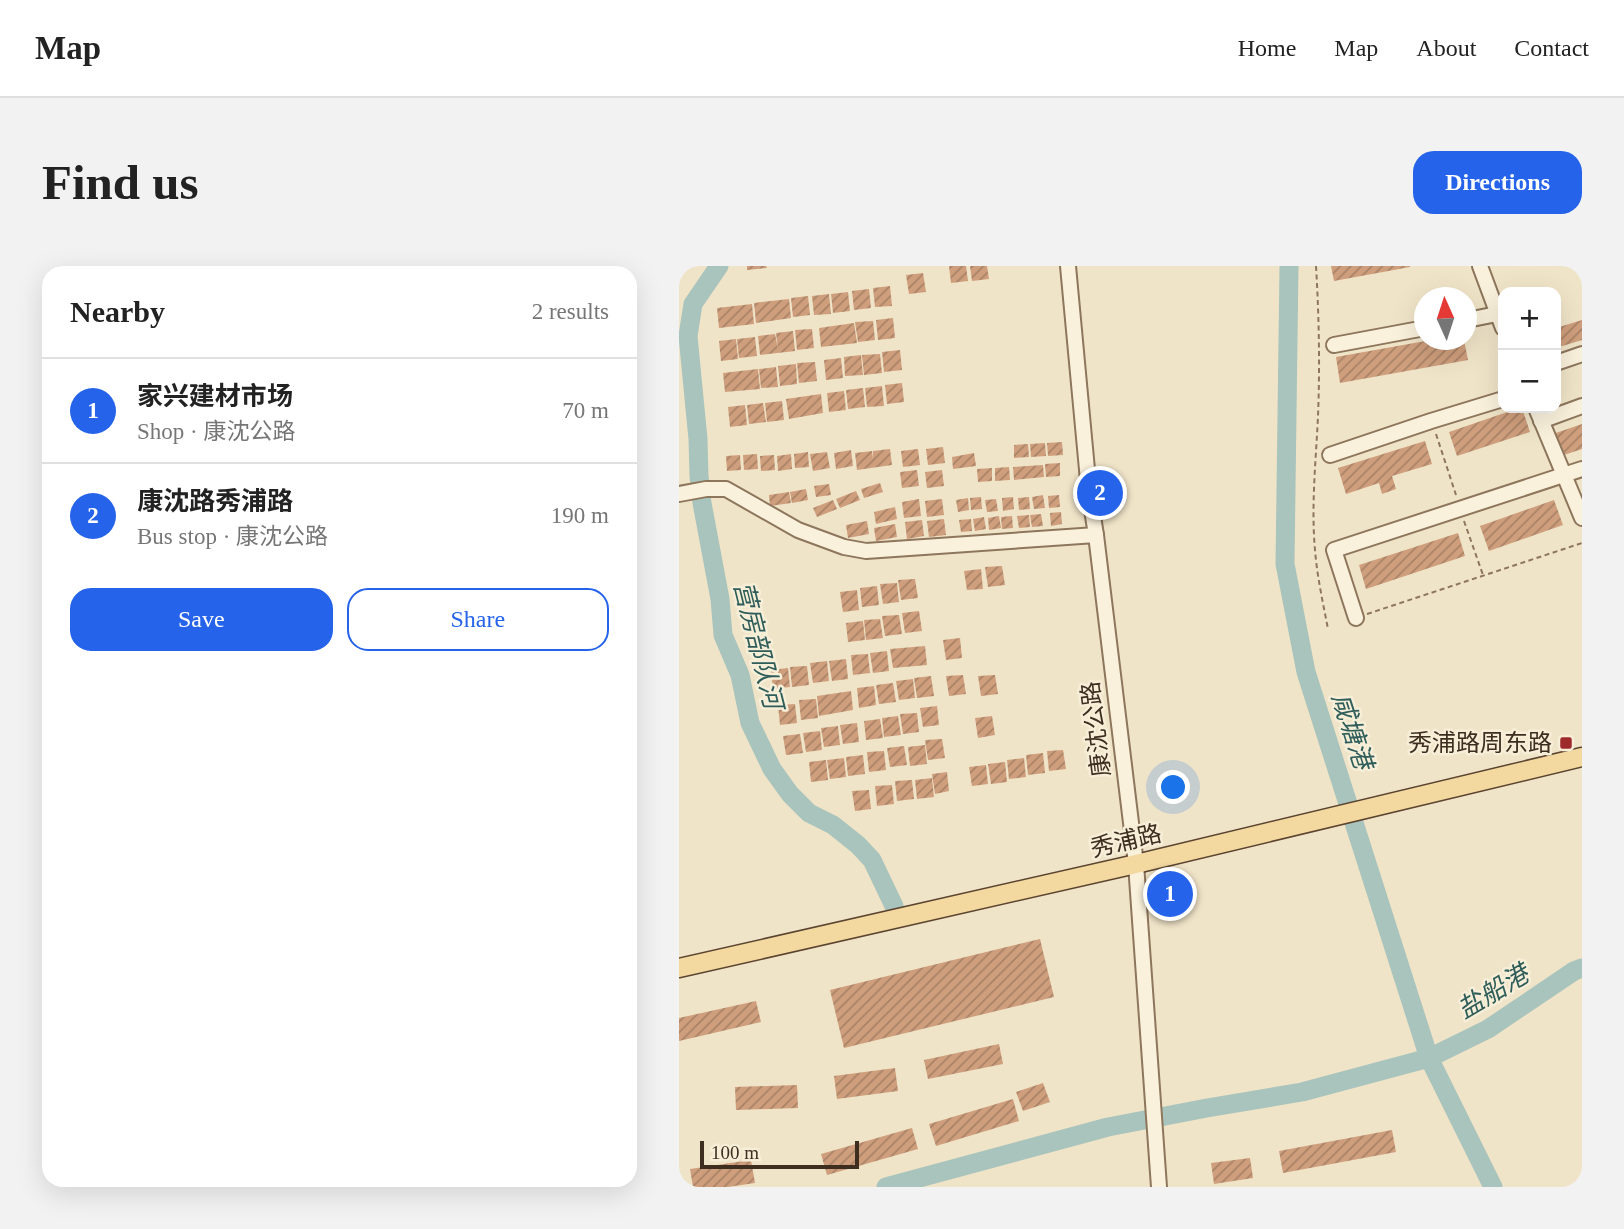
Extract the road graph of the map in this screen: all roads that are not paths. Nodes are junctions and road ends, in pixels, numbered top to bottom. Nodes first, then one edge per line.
1 (1068, 266) edge
2 (1480, 266) edge
3 (1497, 314) joint
4 (1477, 318) edge
5 (1414, 330) edge
6 (1334, 345) dead end
7 (1582, 354) edge
8 (1561, 361) edge
9 (1498, 401) edge
10 (1582, 407) edge
11 (1538, 414) edge
12 (1330, 455) dead end
13 (1582, 469) edge
14 (1563, 475) junction
15 (679, 494) edge
16 (1582, 518) edge
17 (1096, 534) junction
18 (1356, 618) road end
19 (1582, 757) edge
20 (1136, 864) junction
21 (679, 968) edge
22 (1159, 1187) edge

1 - 17 street, 康沈公路
2 - 3 street
3 - 4 street
5 - 6 street
7 - 8 street
9 - 12 street
10 - 11 street
11 - 14 street
13 - 14 street
14 - 16 street
14 - 18 street
15 - 17 street
17 - 20 street, 康沈公路
19 - 20 main road, 秀浦路
20 - 21 main road, 秀浦路
20 - 22 street, 康沈公路

